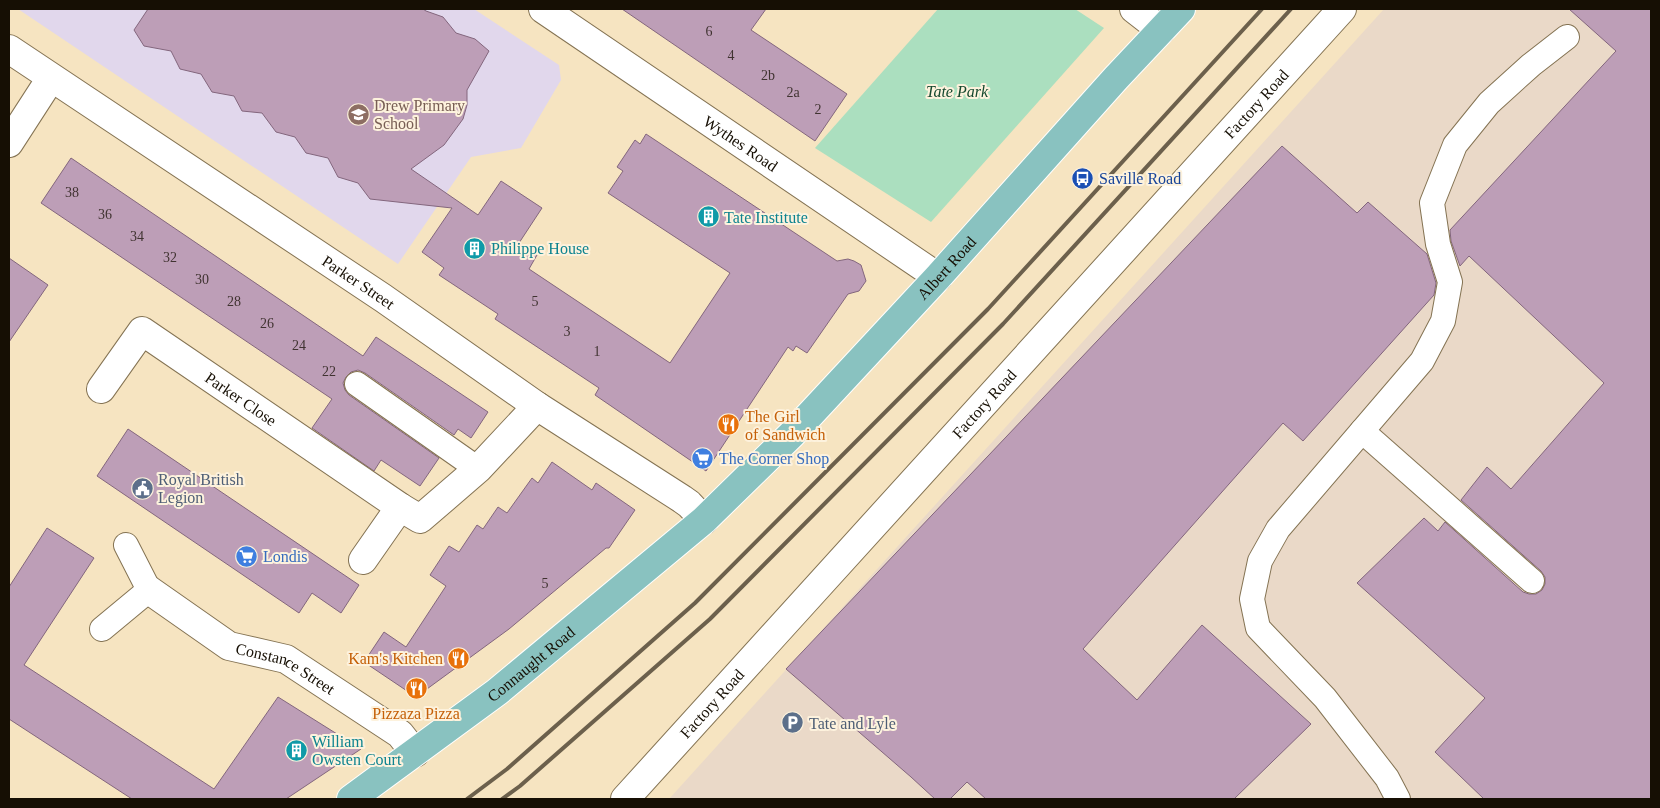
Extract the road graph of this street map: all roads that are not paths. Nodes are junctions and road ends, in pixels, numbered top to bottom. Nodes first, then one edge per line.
1 (544, 9) edge
2 (1134, 9) edge
3 (1181, 9) edge
4 (1342, 9) edge
5 (1162, 30) junction
6 (1567, 37) dead end
7 (9, 49) edge
8 (51, 78) junction
9 (9, 143) edge
10 (938, 277) junction
11 (357, 384) dead end
12 (101, 389) dead end
13 (537, 406) junction
14 (1362, 431) junction
15 (478, 470) junction
16 (400, 507) junction
17 (704, 520) junction
18 (126, 545) dead end
19 (363, 560) dead end
20 (1532, 581) dead end
21 (149, 590) junction
22 (102, 629) dead end
23 (415, 753) junction
24 (631, 797) edge
25 (351, 799) edge
26 (1398, 799) edge

1 - 10 street, Wythes Road
2 - 5 street
3 - 5 main road, Albert Road
4 - 24 street, Factory Road
5 - 10 main road, Albert Road
6 - 14 lane
7 - 8 street, Parker Street
8 - 9 street
8 - 13 street, Parker Street
10 - 17 main road, Albert Road
11 - 15 lane
12 - 16 street, Parker Close
13 - 15 street, Parker Close
13 - 17 street, Parker Street
14 - 20 lane
14 - 26 lane
15 - 16 street, Parker Close
16 - 19 street
17 - 23 main road, Connaught Road
18 - 21 lane
21 - 22 lane
21 - 23 street, Constance Street
23 - 25 main road, Connaught Road

